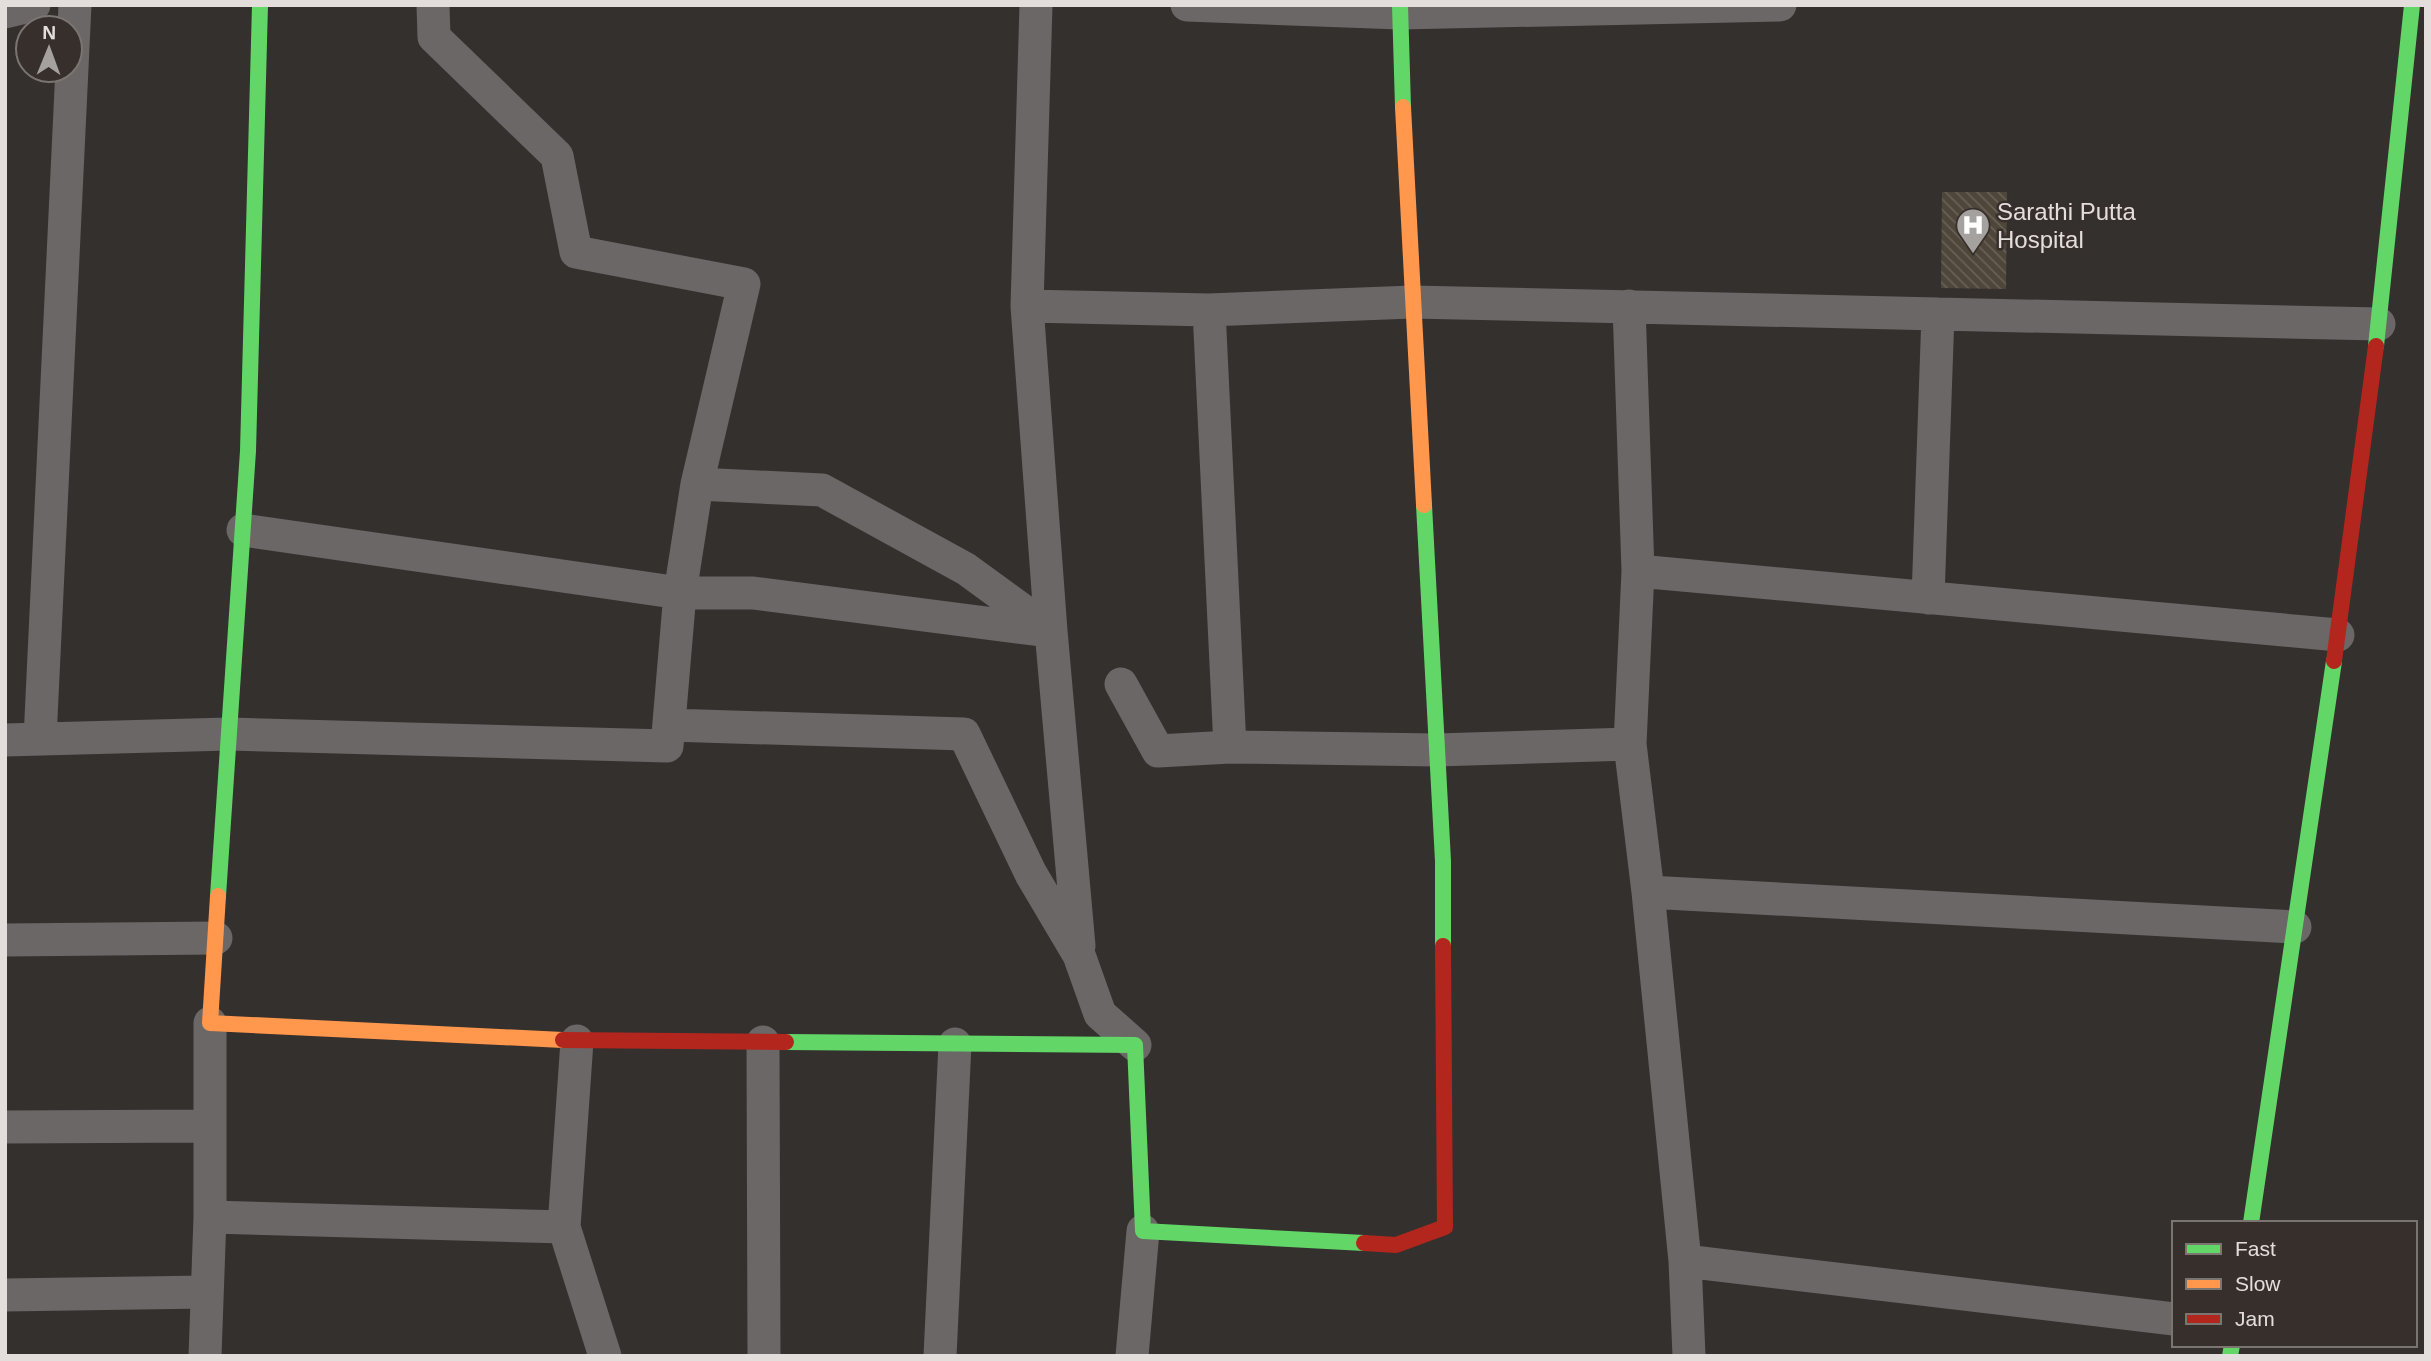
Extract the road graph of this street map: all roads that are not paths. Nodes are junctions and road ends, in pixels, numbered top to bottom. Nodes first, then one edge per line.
1 (34, 5) edge
2 (75, 5) edge
3 (260, 5) edge
4 (433, 5) edge
5 (1036, 5) edge
6 (1187, 5) edge
7 (1780, 5) edge
8 (2412, 5) edge
9 (1400, 9) edge
10 (5, 12) edge
11 (1412, 302) junction
12 (1027, 306) junction
13 (1629, 306) junction
14 (1209, 310) junction
15 (1938, 314) junction
16 (2379, 324) junction
17 (698, 484) junction
18 (243, 530) junction
19 (1638, 571) junction
20 (680, 593) junction
21 (1928, 598) junction
22 (1051, 631) junction
23 (2338, 635) junction
24 (1121, 684) dead end
25 (669, 725) junction
26 (229, 734) junction
27 (40, 739) junction
28 (5, 740) edge
29 (1630, 744) junction
30 (1230, 747) junction
31 (1437, 750) junction
32 (1648, 892) junction
33 (2295, 927) junction
34 (216, 938) junction
35 (5, 940) edge
36 (1079, 955) junction
37 (210, 1023) junction
38 (577, 1041) junction
39 (763, 1042) junction
40 (955, 1044) junction
41 (1135, 1045) junction
42 (209, 1126) junction
43 (5, 1127) edge
44 (210, 1217) junction
45 (2251, 1221) edge
46 (564, 1227) junction
47 (1143, 1231) junction
48 (1685, 1261) junction
49 (206, 1292) junction
50 (5, 1295) edge
51 (2172, 1319) edge
52 (205, 1356) edge
53 (605, 1356) edge
54 (764, 1356) edge
55 (940, 1356) edge
56 (1132, 1356) edge
57 (1689, 1356) edge

1 - 10 street
2 - 27 street
3 - 18 street
4 - 17 street
5 - 12 street
6 - 9 street
7 - 9 street
8 - 16 street
9 - 11 street
11 - 13 street
11 - 14 street
11 - 31 street
12 - 14 street
12 - 22 street
13 - 15 street
13 - 19 street
14 - 30 street
15 - 16 street
15 - 21 street
16 - 23 street
17 - 20 street
17 - 22 street
18 - 20 street
18 - 26 street
19 - 21 street
19 - 29 street
20 - 22 street
20 - 25 street
21 - 23 street
22 - 36 street
23 - 33 street
24 - 30 street
25 - 26 street
25 - 36 street
26 - 27 street
26 - 34 street
27 - 28 street
29 - 31 street
29 - 32 street
30 - 31 street
31 - 47 street
32 - 33 street
32 - 48 street
33 - 45 street
34 - 35 street
34 - 37 street
36 - 41 street
37 - 38 street
37 - 42 street
38 - 39 street
38 - 46 street
39 - 40 street
39 - 54 street
40 - 41 street
40 - 55 street
41 - 47 street
42 - 43 street
42 - 44 street
44 - 46 street
44 - 49 street
46 - 53 street
47 - 56 street
48 - 51 street
48 - 57 street
49 - 50 street
49 - 52 street

